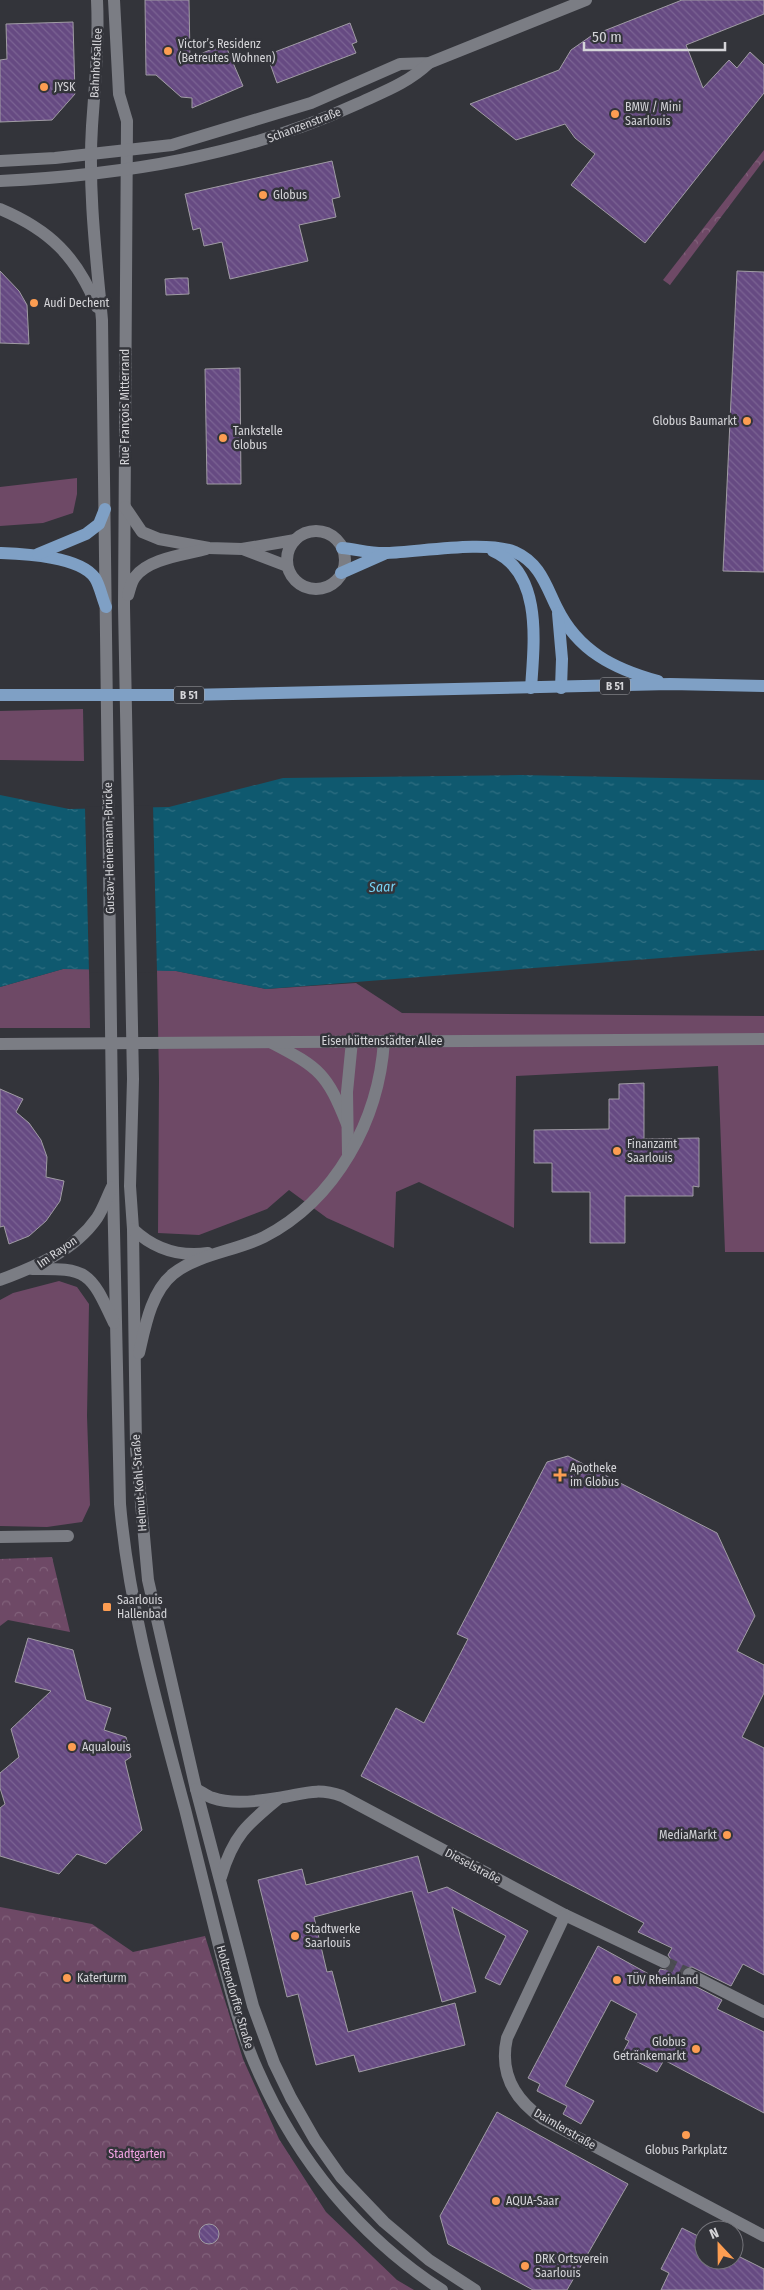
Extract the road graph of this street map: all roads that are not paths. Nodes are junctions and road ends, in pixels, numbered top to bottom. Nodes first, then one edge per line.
1 (96, 0) edge
2 (114, 0) edge
3 (586, 0) edge
4 (429, 63) junction
5 (127, 149) junction
6 (92, 153) junction
7 (0, 161) edge
8 (127, 170) junction
9 (91, 174) junction
10 (0, 181) edge
11 (0, 209) edge
12 (102, 320) junction
13 (125, 506) junction
14 (105, 509) junction
15 (295, 540) junction
16 (483, 547) junction
17 (209, 548) junction
18 (342, 548) junction
19 (242, 549) junction
20 (0, 553) edge
21 (38, 554) junction
22 (384, 554) junction
23 (287, 566) junction
24 (342, 573) junction
25 (557, 608) junction
26 (124, 610) junction
27 (106, 611) junction
28 (670, 684) junction
29 (764, 686) edge
30 (532, 688) junction
31 (561, 688) junction
32 (0, 695) edge
33 (764, 1039) edge
34 (352, 1041) junction
35 (384, 1041) junction
36 (270, 1042) junction
37 (0, 1044) edge
38 (132, 1079) joint
39 (113, 1082) joint
40 (347, 1124) junction
41 (348, 1154) junction
42 (113, 1185) junction
43 (133, 1229) junction
44 (230, 1249) junction
45 (32, 1269) junction
46 (0, 1280) edge
47 (116, 1328) junction
48 (134, 1378) junction
49 (68, 1536) dead end
50 (0, 1537) edge
51 (196, 1789) junction
52 (279, 1798) junction
53 (194, 1845) joint
54 (221, 1878) junction
55 (565, 1915) junction
56 (664, 1962) tunnel mouth
57 (688, 1974) tunnel mouth
58 (764, 2012) edge
59 (764, 2236) edge
60 (442, 2290) edge
61 (475, 2290) edge

1 - 6 street, Bahnhofsallee
2 - 5 street, Bahnhofsallee
3 - 4 street, Schanzenstraße
4 - 5 street, Schanzenstraße
4 - 8 street, Schanzenstraße
5 - 6 street, Schanzenstraße
5 - 8 street, Bahnhofsallee
6 - 7 street, Schanzenstraße
6 - 9 street, Bahnhofsallee
8 - 9 street, Schanzenstraße
8 - 13 street, Rue François Mitterrand
9 - 10 street, Schanzenstraße
9 - 12 street, Rue François Mitterrand
11 - 12 street
12 - 14 street, Rue François Mitterrand
13 - 17 street
13 - 26 street, Rue François Mitterrand
14 - 21 main road
14 - 27 street, Rue François Mitterrand
15 - 18 street
15 - 19 street
15 - 23 street
16 - 22 main road
16 - 25 main road
16 - 30 main road
17 - 19 street
17 - 26 street
18 - 22 main road
18 - 24 street
19 - 23 street
20 - 21 main road
21 - 27 main road
22 - 24 main road
23 - 24 street
25 - 28 main road
25 - 31 main road
26 - 38 street, Gustav-Heinemann-Brücke
27 - 39 street, Gustav-Heinemann-Brücke
28 - 29 main road, B 51
28 - 31 main road, B 51
30 - 31 main road, B 51
30 - 32 main road, B 51
33 - 35 street, Eisenhüttenstädter Allee
34 - 35 street, Eisenhüttenstädter Allee
34 - 36 street, Eisenhüttenstädter Allee
34 - 40 street
35 - 41 street
36 - 37 street, Eisenhüttenstädter Allee
36 - 40 street
38 - 43 street, Helmut-Kohl-Straße
39 - 42 street, Helmut-Kohl-Straße
40 - 41 street
41 - 44 street
42 - 45 street, Im Rayon
42 - 47 street, Helmut-Kohl-Straße
43 - 44 street
43 - 48 street, Helmut-Kohl-Straße
44 - 48 street
45 - 46 street, Im Rayon
45 - 47 street, Im Rayon
47 - 53 street, Helmut-Kohl-Straße
48 - 51 street, Helmut-Kohl-Straße
49 - 50 street
51 - 52 street, Dieselstraße
51 - 54 street, Helmut-Kohl-Straße
52 - 54 street, Dieselstraße
52 - 55 street, Dieselstraße
53 - 60 street, Holtzendorffer Straße
54 - 61 street, Holtzendorffer Straße
55 - 56 street, Dieselstraße
55 - 59 street, Daimlerstraße
57 - 58 street

